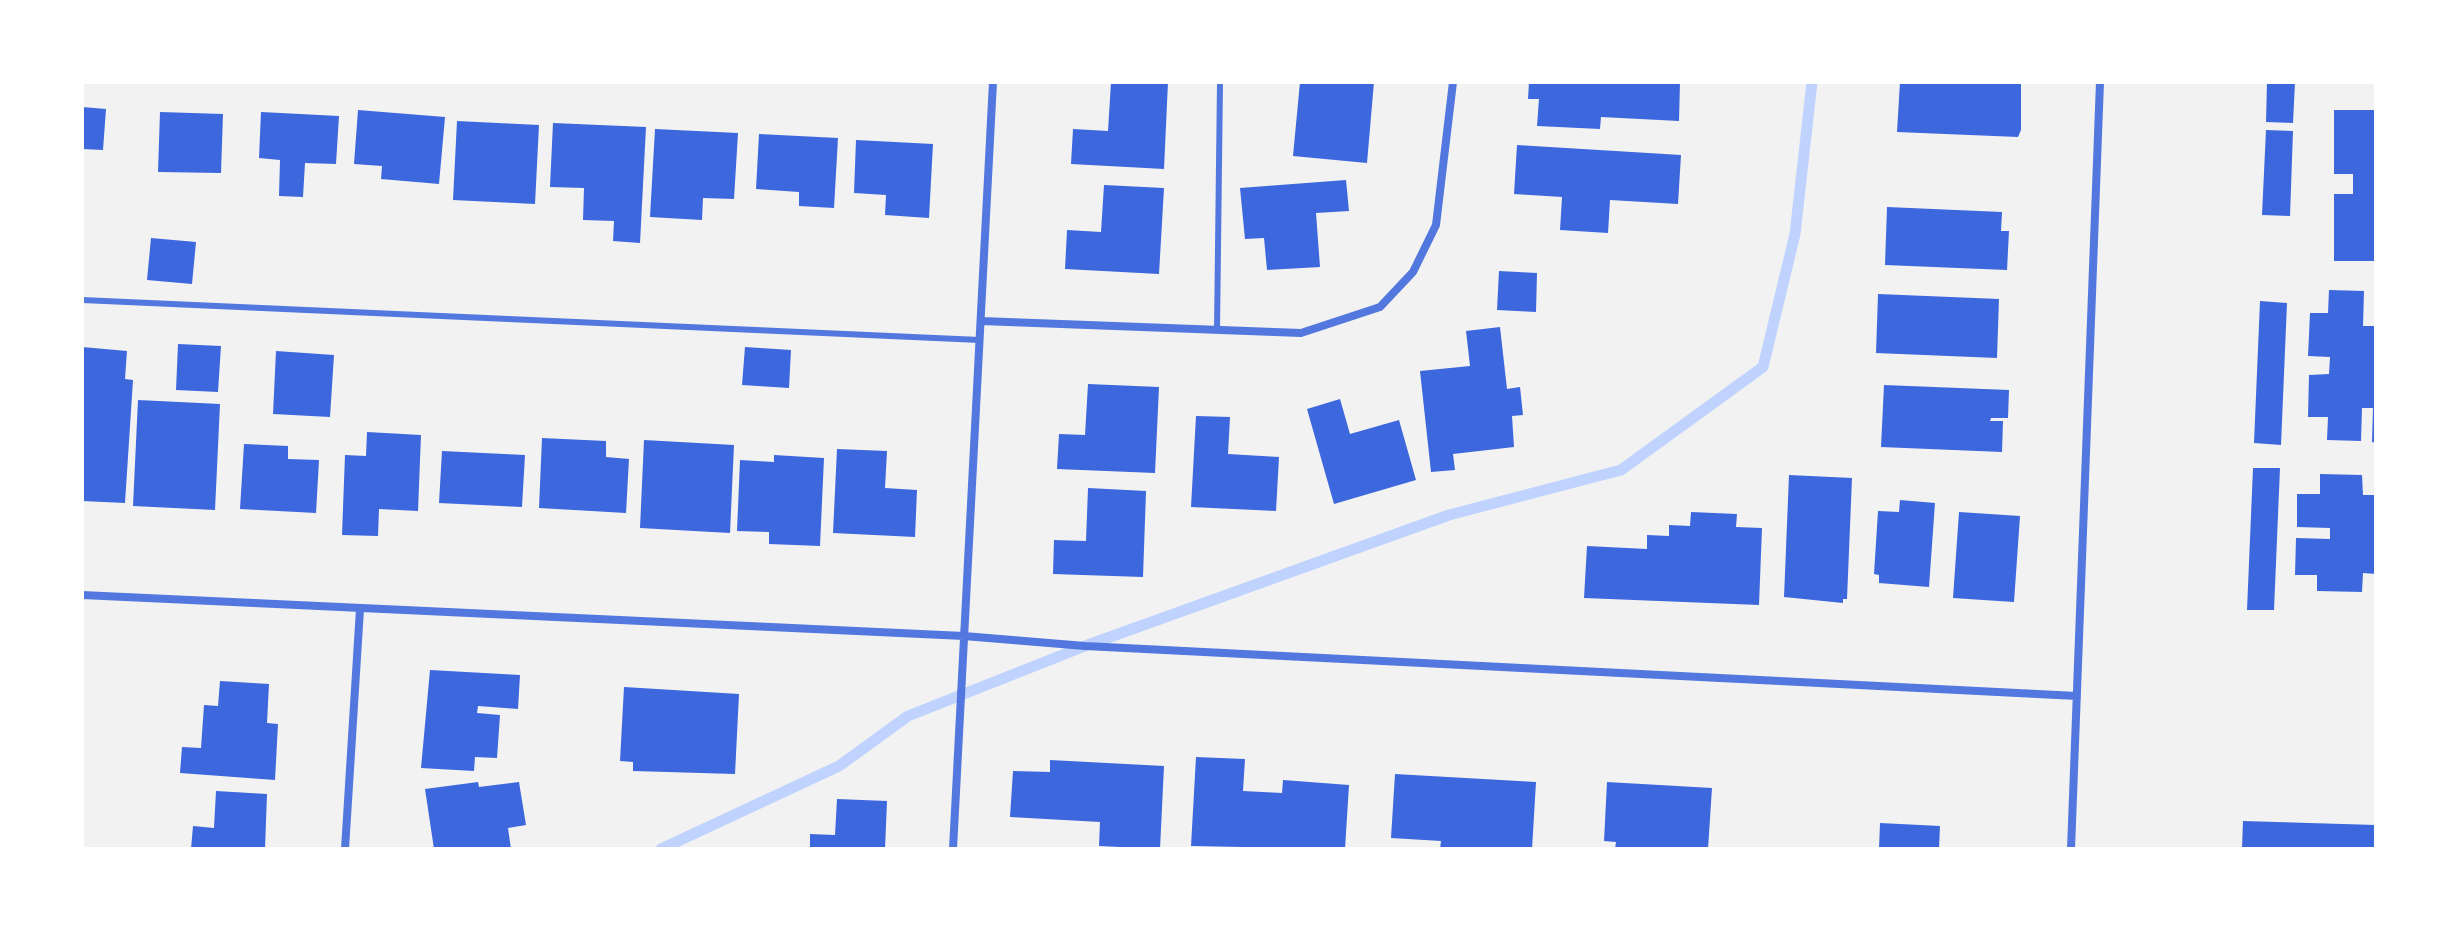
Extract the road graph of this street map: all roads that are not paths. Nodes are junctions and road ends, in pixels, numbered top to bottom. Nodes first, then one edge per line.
1 (993, 82) edge
2 (1220, 82) edge
3 (1453, 82) edge
4 (2100, 82) edge
5 (82, 300) edge
6 (981, 321) junction
7 (1217, 333) junction
8 (980, 340) junction
9 (82, 595) edge
10 (360, 609) junction
11 (964, 636) junction
12 (2077, 696) junction
13 (345, 849) edge
14 (953, 849) edge
15 (2071, 849) edge

1 - 6 street
2 - 7 lane
3 - 7 street
4 - 12 street
5 - 8 lane
6 - 7 street
6 - 8 street
8 - 11 street
9 - 10 street
10 - 11 street
10 - 13 street
11 - 12 street
11 - 14 street
12 - 15 street

